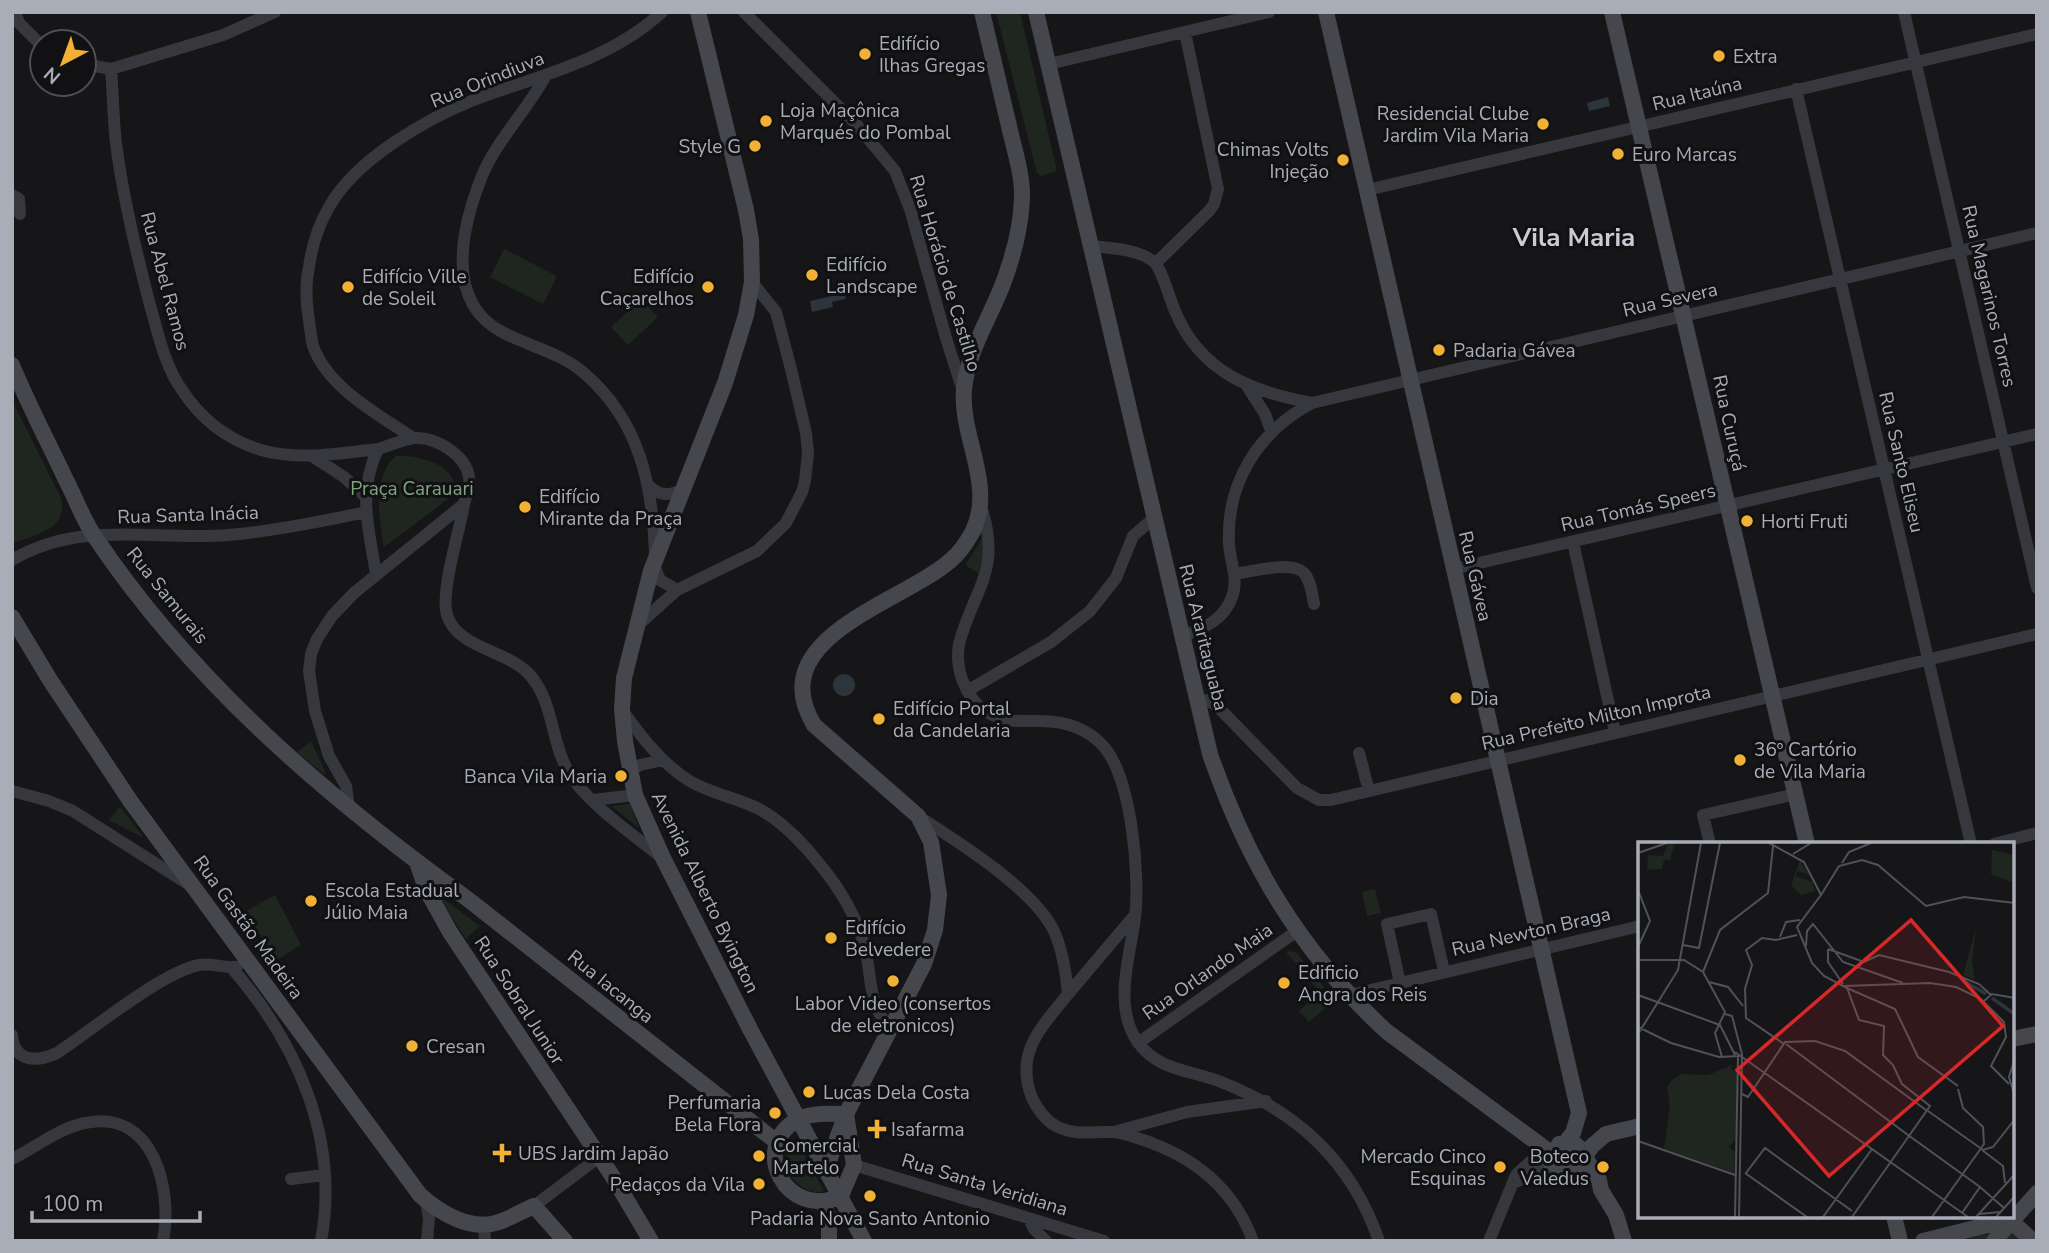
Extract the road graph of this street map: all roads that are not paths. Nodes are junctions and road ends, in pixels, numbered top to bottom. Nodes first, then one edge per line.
1 (15, 12) edge
2 (275, 12) edge
3 (662, 12) edge
4 (698, 12) edge
5 (744, 12) edge
6 (982, 12) edge
7 (1037, 12) edge
8 (1269, 12) edge
9 (1326, 12) edge
10 (1612, 12) edge
11 (1904, 12) edge
12 (1185, 32) junction
13 (28, 34) edge
14 (2037, 34) edge
15 (1915, 62) junction
16 (1049, 64) junction
17 (98, 66) edge
18 (111, 68) junction
19 (545, 76) junction
20 (1796, 89) junction
21 (1640, 127) junction
22 (1367, 190) junction
23 (12, 195) edge
24 (20, 214) dead end
25 (2037, 233) edge
26 (1091, 246) junction
27 (1960, 251) junction
28 (1156, 263) junction
29 (1840, 279) junction
30 (752, 282) junction
31 (1685, 316) junction
32 (12, 365) edge
33 (1410, 380) junction
34 (1246, 386) junction
35 (964, 394) junction
36 (1312, 403) junction
37 (1271, 431) junction
38 (2037, 434) edge
39 (412, 438) junction
40 (2003, 442) junction
41 (379, 449) junction
42 (312, 456) junction
43 (1884, 469) junction
44 (649, 486) junction
45 (683, 489) junction
46 (365, 496) junction
47 (464, 504) junction
48 (981, 506) junction
49 (1727, 506) junction
50 (366, 512) junction
51 (1154, 518) junction
52 (441, 524) junction
53 (93, 534) junction
54 (458, 539) junction
55 (1573, 542) junction
56 (12, 560) edge
57 (654, 562) junction
58 (1453, 569) junction
59 (376, 574) junction
60 (1234, 575) junction
61 (2037, 588) edge
62 (677, 590) junction
63 (1314, 604) dead end
64 (12, 617) edge
65 (635, 628) junction
66 (2037, 634) edge
67 (1183, 636) junction
68 (1929, 660) junction
69 (967, 691) junction
70 (1773, 696) junction
71 (1199, 702) junction
72 (622, 709) junction
73 (1615, 733) junction
74 (1359, 753) dead end
75 (663, 760) junction
76 (1497, 760) junction
77 (629, 771) junction
78 (12, 791) edge
79 (1369, 791) junction
80 (1796, 794) junction
81 (635, 795) junction
82 (593, 800) junction
83 (349, 807) junction
84 (918, 816) junction
85 (2037, 833) edge
86 (1710, 842) edge
87 (1807, 842) edge
88 (1971, 842) edge
89 (2002, 842) edge
90 (163, 845) junction
91 (135, 849) junction
92 (663, 858) junction
93 (417, 862) junction
94 (191, 886) junction
95 (1135, 915) junction
96 (1638, 926) edge
97 (1297, 930) junction
98 (1542, 949) junction
99 (249, 964) junction
100 (231, 967) junction
101 (1444, 971) junction
102 (1401, 983) junction
103 (1068, 994) junction
104 (1350, 995) junction
105 (890, 1029) junction
106 (2014, 1034) edge
107 (2037, 1034) edge
108 (12, 1035) edge
109 (305, 1039) junction
110 (1138, 1043) junction
111 (292, 1055) junction
112 (319, 1057) junction
113 (301, 1074) junction
114 (1266, 1101) junction
115 (846, 1114) junction
116 (1580, 1115) junction
117 (800, 1118) junction
118 (1638, 1126) edge
119 (1113, 1132) junction
120 (1606, 1134) junction
121 (778, 1143) junction
122 (1564, 1144) junction
123 (599, 1157) junction
124 (1584, 1157) junction
125 (12, 1159) edge
126 (1555, 1160) junction
127 (854, 1165) junction
128 (826, 1169) junction
129 (325, 1175) junction
130 (291, 1178) dead end
131 (1601, 1190) junction
132 (2037, 1193) edge
133 (841, 1196) junction
134 (426, 1201) junction
135 (823, 1202) junction
136 (534, 1206) junction
137 (851, 1216) junction
138 (1029, 1218) junction
139 (1894, 1218) edge
140 (829, 1219) junction
141 (2011, 1222) junction
142 (484, 1233) edge
143 (163, 1241) edge
144 (321, 1241) edge
145 (427, 1241) edge
146 (565, 1241) edge
147 (651, 1241) edge
148 (828, 1241) edge
149 (864, 1241) edge
150 (1046, 1241) edge
151 (1104, 1241) edge
152 (1253, 1241) edge
153 (1379, 1241) edge
154 (1489, 1241) edge
155 (1625, 1241) edge
156 (1900, 1241) edge
157 (1923, 1241) edge
158 (1994, 1241) edge
159 (2033, 1241) edge

1 - 13 street
2 - 18 street
3 - 19 street, Rua Orindiuva
4 - 30 street, Avenida Alberto Byington
5 - 35 street, Rua Horácio de Castilho
6 - 35 street
7 - 16 street, Rua Araritaguaba
8 - 12 street
9 - 22 street, Rua Gávea
10 - 21 street, Rua Curuçá
11 - 15 street, Rua Magarinos Torres
12 - 16 street
12 - 28 street
14 - 15 street, Rua Itaúna
15 - 20 street, Rua Itaúna
15 - 27 street, Rua Magarinos Torres
16 - 26 street, Rua Araritaguaba
17 - 18 street
18 - 42 street, Rua Abel Ramos
19 - 39 street, Rua Orindiuva
19 - 44 street
20 - 21 street, Rua Itaúna
20 - 29 street, Rua Santo Eliseu
21 - 22 street, Rua Itaúna
21 - 31 street, Rua Curuçá
22 - 33 street, Rua Gávea
23 - 24 street
25 - 27 street, Rua Severa
26 - 28 street
26 - 51 street, Rua Araritaguaba
27 - 29 street, Rua Severa
27 - 40 street, Rua Magarinos Torres
28 - 34 street
29 - 31 street, Rua Severa
29 - 43 street, Rua Santo Eliseu
30 - 45 street, Avenida Alberto Byington
30 - 62 street
31 - 33 street, Rua Severa
31 - 49 street, Rua Curuçá
32 - 53 street, Rua Samurais
33 - 36 street, Rua Severa
33 - 58 street, Rua Gávea
34 - 36 street
34 - 37 street
35 - 48 street
36 - 37 street
37 - 60 street
38 - 40 street, Rua Tomás Speers
39 - 41 street
39 - 47 street
40 - 43 street, Rua Tomás Speers
40 - 61 street, Rua Magarinos Torres
41 - 42 street, Rua Abel Ramos
41 - 46 street
42 - 46 street, Rua Abel Ramos
43 - 49 street, Rua Tomás Speers
43 - 68 street, Rua Santo Eliseu
44 - 45 street
44 - 57 street
45 - 57 street, Avenida Alberto Byington
46 - 50 street
47 - 52 street
47 - 54 street
48 - 69 street
48 - 84 street
49 - 55 street, Rua Tomás Speers
49 - 70 street, Rua Curuçá
50 - 53 street, Rua Santa Inácia
50 - 59 street
51 - 67 street, Rua Araritaguaba
51 - 69 street
52 - 54 street
52 - 59 street
53 - 56 street, Rua Santa Inácia
53 - 83 street, Rua Samurais
54 - 82 street
55 - 58 street, Rua Tomás Speers
55 - 73 street
57 - 62 street
57 - 65 street, Avenida Alberto Byington
58 - 76 street, Rua Gávea
59 - 83 street
60 - 63 street
60 - 67 street
62 - 65 street
64 - 90 street, Rua Gastão Madeira
65 - 72 street, Avenida Alberto Byington
66 - 68 street, Rua Prefeito Milton Improta
67 - 71 street, Rua Araritaguaba
68 - 70 street, Rua Prefeito Milton Improta
68 - 88 street, Rua Santo Eliseu
69 - 95 street
70 - 73 street, Rua Prefeito Milton Improta
70 - 80 street, Rua Curuçá
71 - 79 street, Rua Prefeito Milton Improta
71 - 97 street, Rua Araritaguaba
72 - 75 street
72 - 77 street, Avenida Alberto Byington
73 - 76 street, Rua Prefeito Milton Improta
74 - 79 street
75 - 77 street
75 - 105 street
76 - 79 street, Rua Prefeito Milton Improta
76 - 98 street, Rua Gávea
77 - 81 street, Avenida Alberto Byington
78 - 91 street
80 - 86 street
80 - 87 street, Rua Curuçá
81 - 82 street
81 - 92 street, Avenida Alberto Byington
82 - 92 street
83 - 93 street
84 - 103 street
84 - 105 street
85 - 89 street
90 - 91 street
90 - 94 street, Rua Gastão Madeira
91 - 94 street
92 - 117 street, Avenida Alberto Byington
93 - 121 street, Rua Iacanga
93 - 123 street, Rua Sobral Junior
94 - 99 street, Rua Gastão Madeira
95 - 103 street
95 - 110 street
96 - 98 street, Rua Newton Braga
97 - 104 street, Rua Araritaguaba
97 - 110 street, Rua Orlando Maia
98 - 101 street, Rua Newton Braga
98 - 116 street, Rua Gávea
99 - 100 street
99 - 109 street, Rua Gastão Madeira
100 - 108 street
100 - 111 street
101 - 102 street, Rua Newton Braga
101 - 102 street
102 - 104 street, Rua Newton Braga
103 - 119 street
104 - 126 street, Rua Araritaguaba
105 - 115 street
106 - 107 street
109 - 111 street
109 - 112 street, Rua Gastão Madeira
110 - 114 street
111 - 113 street
112 - 113 street
112 - 134 street, Rua Gastão Madeira
113 - 129 street
114 - 119 street
114 - 153 street
115 - 117 street
115 - 127 street
115 - 128 street
116 - 120 street
116 - 122 street
117 - 121 street
117 - 128 street, Avenida Alberto Byington
118 - 120 street
119 - 152 street
120 - 124 street
121 - 135 street
122 - 124 street
122 - 126 street
123 - 136 street
123 - 147 street, Rua Sobral Junior
124 - 126 street
124 - 131 street
125 - 143 street
126 - 131 street, Rua Araritaguaba
126 - 154 street
127 - 133 street
127 - 138 street, Rua Santa Veridiana
128 - 133 street, Avenida Alberto Byington
129 - 130 street
129 - 144 street
131 - 155 street
132 - 141 street
133 - 135 street
133 - 137 street, Avenida Alberto Byington
134 - 142 street, Rua Gastão Madeira
134 - 145 street
135 - 140 street
136 - 142 street
136 - 146 street
137 - 140 street
137 - 149 street, Avenida Alberto Byington
138 - 150 street
138 - 151 street, Rua Santa Veridiana
139 - 156 street
140 - 148 street
141 - 157 street
141 - 158 street
141 - 159 street

